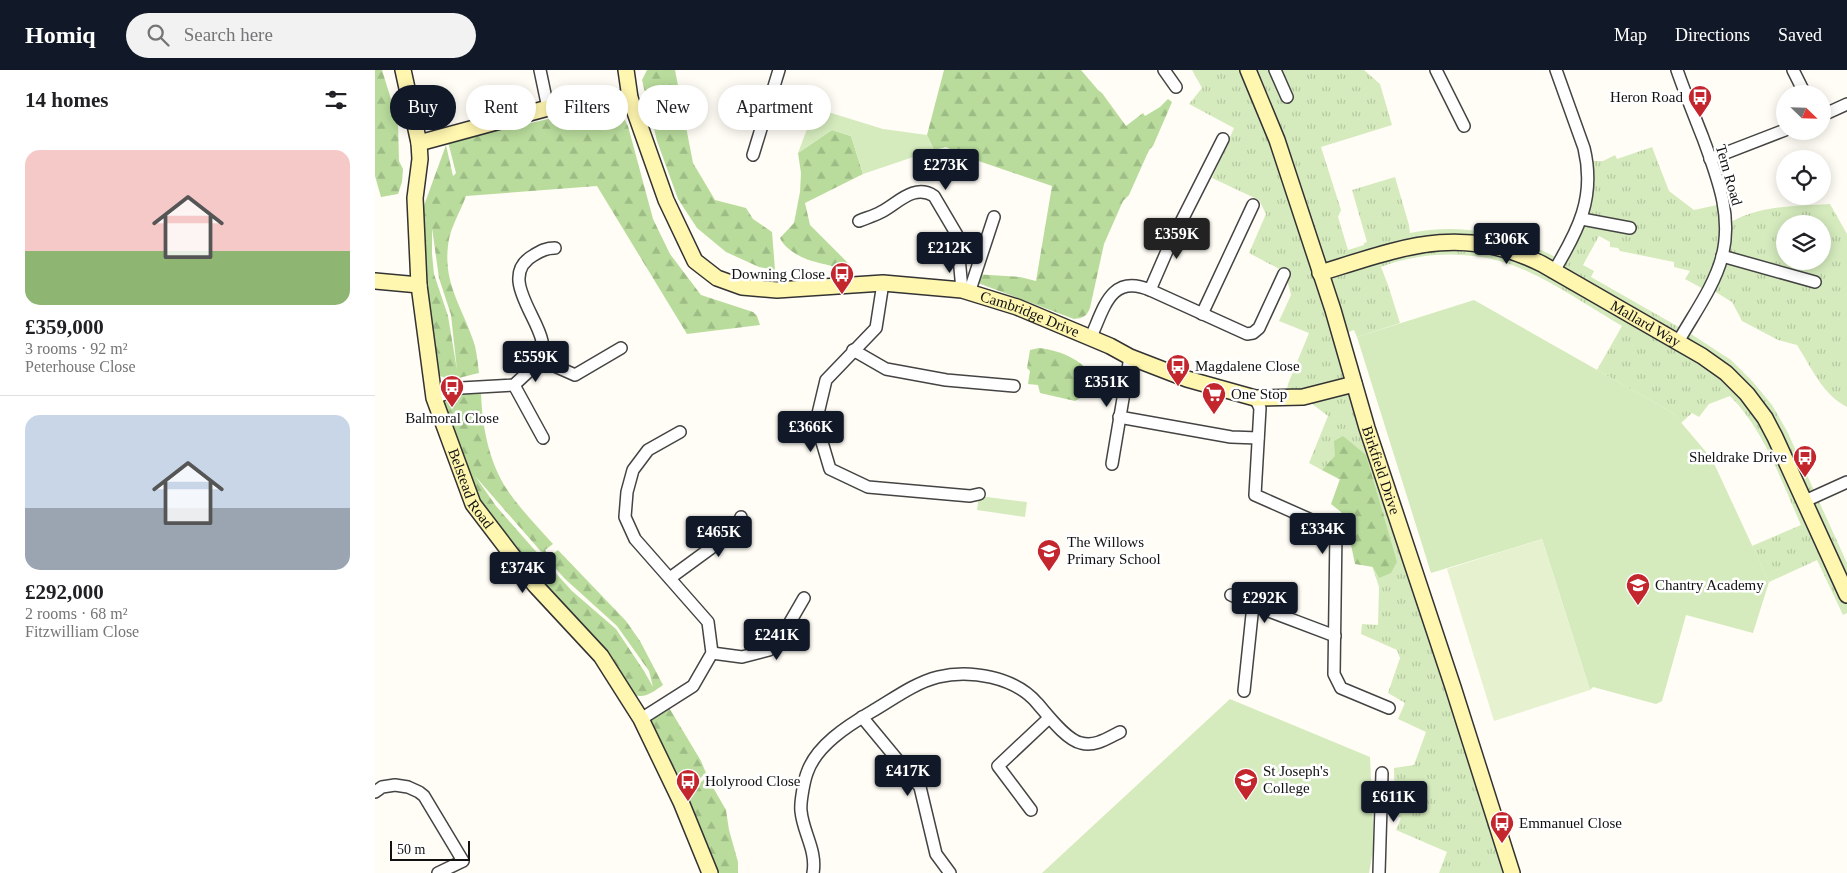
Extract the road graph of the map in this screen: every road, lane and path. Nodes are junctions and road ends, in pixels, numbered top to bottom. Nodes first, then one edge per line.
1 (403, 70) edge
2 (540, 70) edge
3 (626, 70) edge
4 (779, 70) edge
5 (1164, 70) edge
6 (1248, 70) edge
7 (1275, 70) edge
8 (1436, 70) edge
9 (1556, 70) edge
10 (1677, 70) edge
11 (1793, 70) edge
12 (1800, 85) edge
13 (1176, 87) dead end
14 (1287, 97) dead end
15 (546, 98) edge
16 (630, 98) joint
17 (1847, 104) edge
18 (546, 109) edge
19 (1831, 111) edge
20 (1464, 126) dead end
21 (1776, 133) edge
22 (1223, 139) dead end
23 (419, 143) junction
24 (753, 155) dead end
25 (1710, 158) junction
26 (1253, 205) dead end
27 (994, 217) dead end
28 (1581, 219) junction
29 (859, 221) dead end
30 (1630, 228) dead end
31 (555, 248) dead end
32 (1722, 256) junction
33 (1554, 271) junction
34 (1320, 273) junction
35 (1284, 274) dead end
36 (375, 280) edge
37 (1815, 282) dead end
38 (883, 283) junction
39 (419, 285) junction
40 (1150, 290) junction
41 (966, 292) junction
42 (1202, 314) junction
43 (1090, 339) junction
44 (1678, 342) junction
45 (621, 348) dead end
46 (853, 350) junction
47 (1130, 357) junction
48 (541, 360) junction
49 (1354, 384) junction
50 (514, 385) junction
51 (1014, 386) dead end
52 (434, 398) junction
53 (1255, 398) junction
54 (1119, 417) junction
55 (681, 432) dead end
56 (543, 438) dead end
57 (1258, 438) junction
58 (1112, 464) dead end
59 (1847, 482) edge
60 (979, 494) dead end
61 (1805, 501) junction
62 (741, 517) dead end
63 (1843, 573) edge
64 (670, 578) junction
65 (1231, 595) dead end
66 (1847, 595) edge
67 (804, 598) dead end
68 (1253, 605) junction
69 (1335, 636) junction
70 (712, 653) junction
71 (1244, 691) dead end
72 (1389, 708) dead end
73 (862, 717) junction
74 (1049, 718) junction
75 (641, 719) junction
76 (1120, 732) dead end
77 (1383, 772) dead end
78 (375, 792) edge
79 (1031, 810) dead end
80 (438, 873) edge
81 (710, 873) edge
82 (813, 873) edge
83 (950, 873) edge
84 (1379, 873) edge
85 (1512, 873) edge

1 - 23 street, Belstead Road
2 - 15 street
3 - 16 street, Cambridge Drive
4 - 24 street
5 - 13 street
6 - 34 street, Birkfield Drive
7 - 14 street
8 - 20 street
9 - 28 street
10 - 25 street, Tern Road
11 - 12 street
16 - 38 street, Cambridge Drive
17 - 19 street
18 - 23 street
21 - 25 street
22 - 40 street
23 - 39 street, Belstead Road
25 - 32 street, Tern Road
26 - 42 street
27 - 41 street
28 - 30 street
28 - 33 street
29 - 41 street
31 - 48 street
32 - 37 street
32 - 44 street, Tern Road
33 - 34 street, Mallard Way
33 - 44 street, Mallard Way
34 - 49 street, Birkfield Drive
35 - 42 street
36 - 39 street
38 - 41 street, Cambridge Drive
38 - 46 street
39 - 52 street, Belstead Road
40 - 42 street
40 - 43 street
41 - 43 street, Cambridge Drive
43 - 47 street, Cambridge Drive
44 - 61 street, Mallard Way
45 - 48 street
46 - 51 street
46 - 60 street
47 - 53 street, Cambridge Drive
47 - 54 street
48 - 50 street
49 - 53 street, Cambridge Drive
49 - 85 street, Birkfield Drive
50 - 52 street
50 - 56 street
52 - 75 street, Belstead Road
53 - 57 street
54 - 57 street
54 - 58 street
55 - 64 street
57 - 69 street
59 - 61 street
61 - 63 street, Mallard Way
62 - 64 street
63 - 66 street, Mallard Way
64 - 70 street
65 - 68 street
67 - 70 street
68 - 69 street
68 - 71 street
69 - 72 street
70 - 75 street
73 - 74 street
73 - 82 street
73 - 83 street
74 - 76 street
74 - 79 street
75 - 81 street, Belstead Road
77 - 84 street
78 - 80 street

